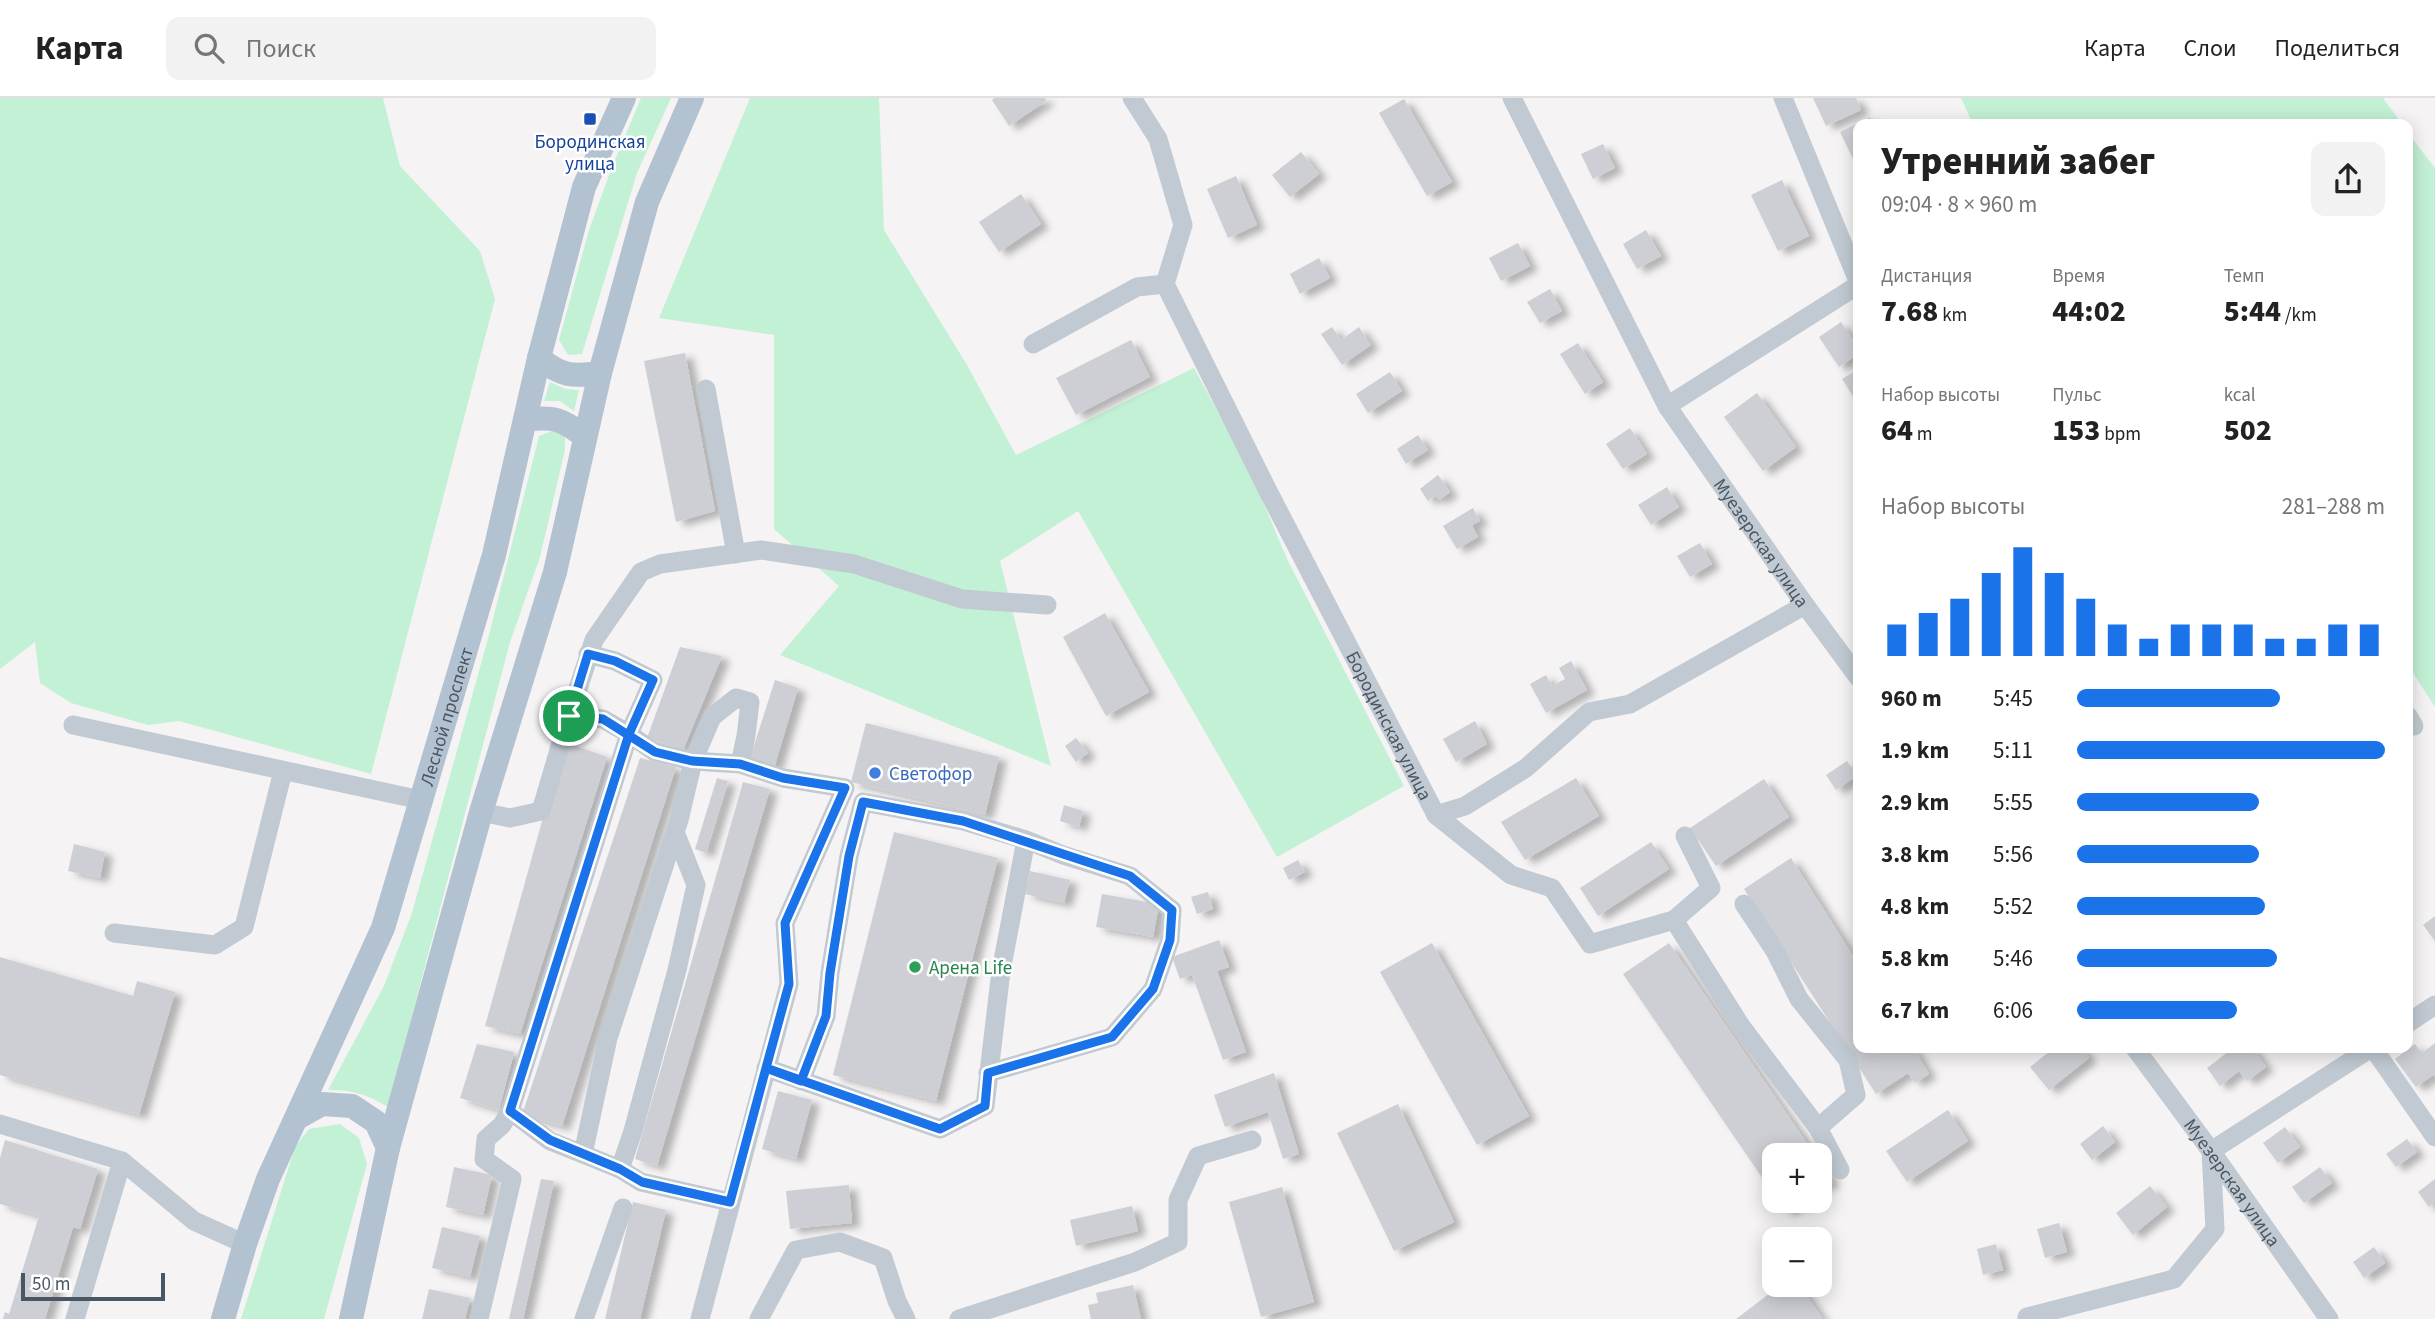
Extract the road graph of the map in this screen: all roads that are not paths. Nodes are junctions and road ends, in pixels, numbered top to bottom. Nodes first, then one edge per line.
1 (624, 98) edge
2 (692, 98) edge
3 (1512, 98) edge
4 (1783, 98) edge
5 (1141, 101) edge
6 (1853, 271) edge
7 (1165, 284) junction
8 (1853, 286) edge
9 (1032, 344) dead end
10 (539, 358) junction
11 (600, 373) junction
12 (706, 389) dead end
13 (1667, 406) junction
14 (525, 420) junction
15 (585, 437) junction
16 (736, 554) junction
17 (1046, 605) dead end
18 (1805, 605) junction
19 (588, 654) junction
20 (1853, 670) edge
21 (569, 716) junction
22 (73, 724) dead end
23 (629, 734) junction
24 (692, 761) junction
25 (740, 764) junction
26 (284, 771) junction
27 (421, 800) junction
28 (481, 812) junction
29 (1436, 815) junction
30 (675, 832) junction
31 (1685, 836) dead end
32 (1026, 841) junction
33 (1744, 904) dead end
34 (1674, 920) junction
35 (114, 933) dead end
36 (2435, 1005) edge
37 (2413, 1020) edge
38 (2138, 1053) edge
39 (2364, 1053) edge
40 (2376, 1053) edge
41 (766, 1068) junction
42 (988, 1073) junction
43 (801, 1081) junction
44 (510, 1111) junction
45 (297, 1118) junction
46 (0, 1124) edge
47 (1818, 1128) junction
48 (2435, 1137) edge
49 (1252, 1140) dead end
50 (388, 1149) junction
51 (2211, 1151) junction
52 (583, 1154) junction
53 (121, 1161) junction
54 (620, 1169) junction
55 (1840, 1170) dead end
56 (730, 1202) junction
57 (623, 1208) dead end
58 (245, 1244) junction
59 (2026, 1317) dead end
60 (75, 1319) edge
61 (223, 1319) edge
62 (351, 1319) edge
63 (479, 1319) edge
64 (584, 1319) edge
65 (700, 1319) edge
66 (759, 1319) edge
67 (906, 1319) edge
68 (959, 1319) edge
69 (2329, 1319) edge

1 - 10 main road, Лесной проспект
2 - 11 main road
3 - 13 street, Муезерская улица
4 - 6 street
5 - 7 street
7 - 9 street
7 - 29 street, Бородинская улица
8 - 13 street
10 - 11 main road
10 - 14 main road, Лесной проспект
11 - 15 main road
12 - 16 street
13 - 18 street, Муезерская улица
14 - 15 main road
14 - 27 main road, Лесной проспект
15 - 28 main road
16 - 17 street
16 - 19 street
18 - 20 street, Муезерская улица
18 - 29 street
19 - 21 street
19 - 23 street
21 - 23 street
21 - 28 street
22 - 26 street
23 - 24 street
23 - 44 street
24 - 25 street
24 - 25 street
24 - 30 street
25 - 41 street
26 - 27 street
26 - 35 street
27 - 45 main road, Лесной проспект
28 - 50 main road
29 - 34 street, Бородинская улица
30 - 52 street
30 - 54 street
31 - 34 street
32 - 42 street
32 - 42 street
32 - 43 street
33 - 47 street
34 - 47 street
36 - 37 street
38 - 51 street, Муезерская улица
39 - 51 street
40 - 48 street
41 - 43 street
41 - 56 street
42 - 43 street
44 - 52 street
44 - 63 street
45 - 50 main road
45 - 58 main road, Лесной проспект
46 - 53 street
47 - 55 street
49 - 68 street
50 - 62 main road
51 - 59 street
51 - 69 street, Муезерская улица
52 - 54 street
53 - 58 street
53 - 60 street
54 - 56 street
56 - 65 street
57 - 64 street
58 - 61 main road, Лесной проспект
66 - 67 street

